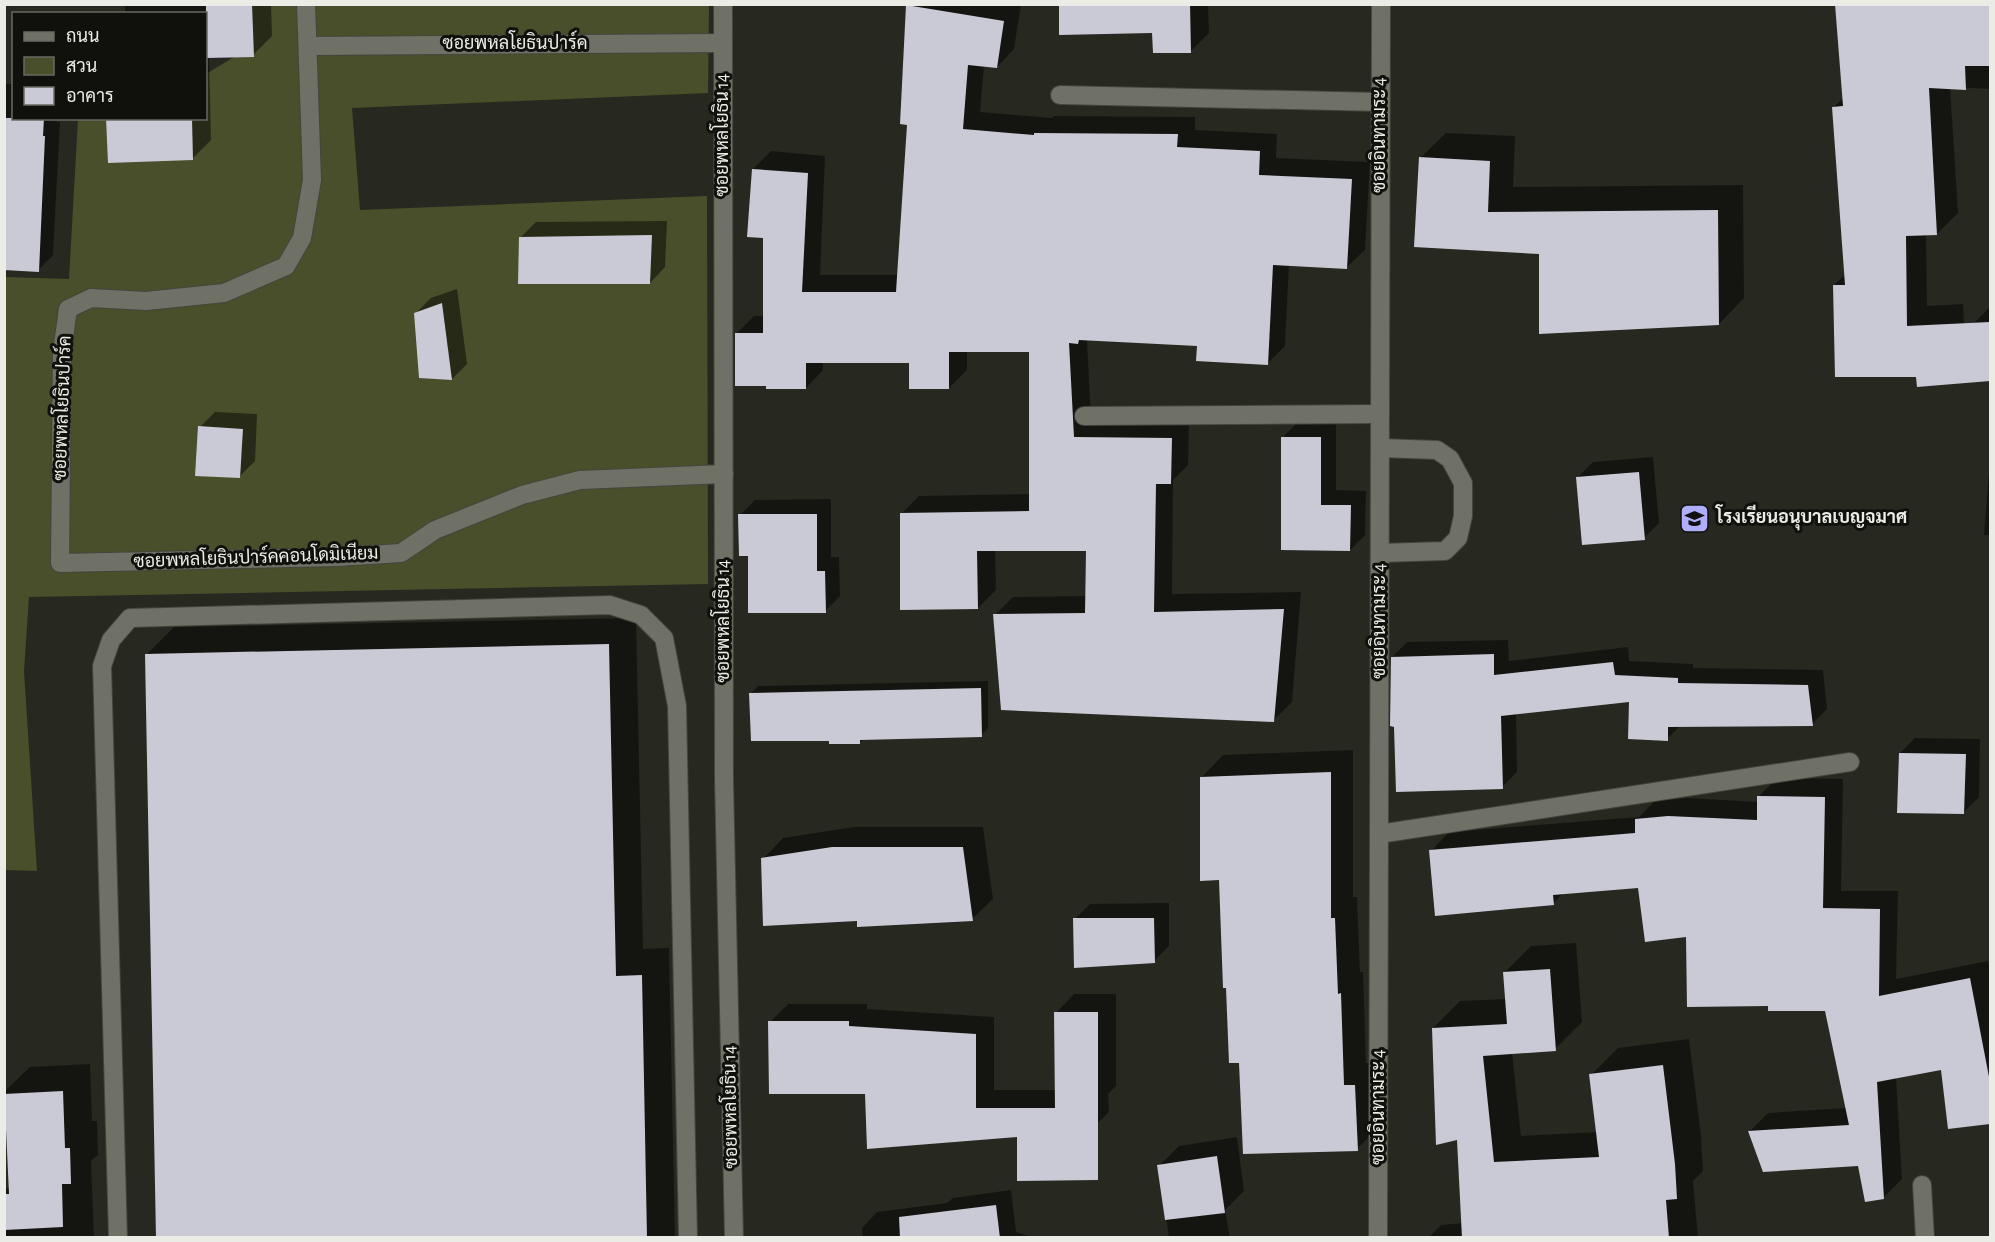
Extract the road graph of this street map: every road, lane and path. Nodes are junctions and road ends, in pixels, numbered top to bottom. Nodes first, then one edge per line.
1 (306, 4) edge
2 (723, 4) edge
3 (1381, 4) edge
4 (722, 43) junction
5 (308, 46) junction
6 (1060, 95) dead end
7 (1380, 102) junction
8 (1380, 414) junction
9 (1084, 416) dead end
10 (1380, 448) junction
11 (724, 474) junction
12 (1380, 553) junction
13 (60, 563) joint
14 (1850, 762) dead end
15 (1379, 834) junction
16 (1922, 1185) dead end
17 (118, 1238) edge
18 (688, 1238) edge
19 (734, 1238) edge
20 (1378, 1238) edge
21 (1925, 1238) edge

1 - 5 street, ซอยพหลโยธินปาร์ค
2 - 4 street, ซอยพหลโยธิน 14
3 - 7 street, ซอยอินทามระ 4
4 - 5 street, ซอยพหลโยธินปาร์ค
4 - 11 street, ซอยพหลโยธิน 14
5 - 13 street, ซอยพหลโยธินปาร์ค
6 - 7 street
7 - 8 street, ซอยอินทามระ 4
8 - 9 street
8 - 10 street, ซอยอินทามระ 4
10 - 12 street, ซอยอินทามระ 4
10 - 12 street
11 - 13 street, ซอยพหลโยธินปาร์คคอนโดมิเนียม
11 - 19 street, ซอยพหลโยธิน 14
12 - 15 street, ซอยอินทามระ 4
14 - 15 street
15 - 20 street, ซอยอินทามระ 4
16 - 21 street
17 - 18 street

